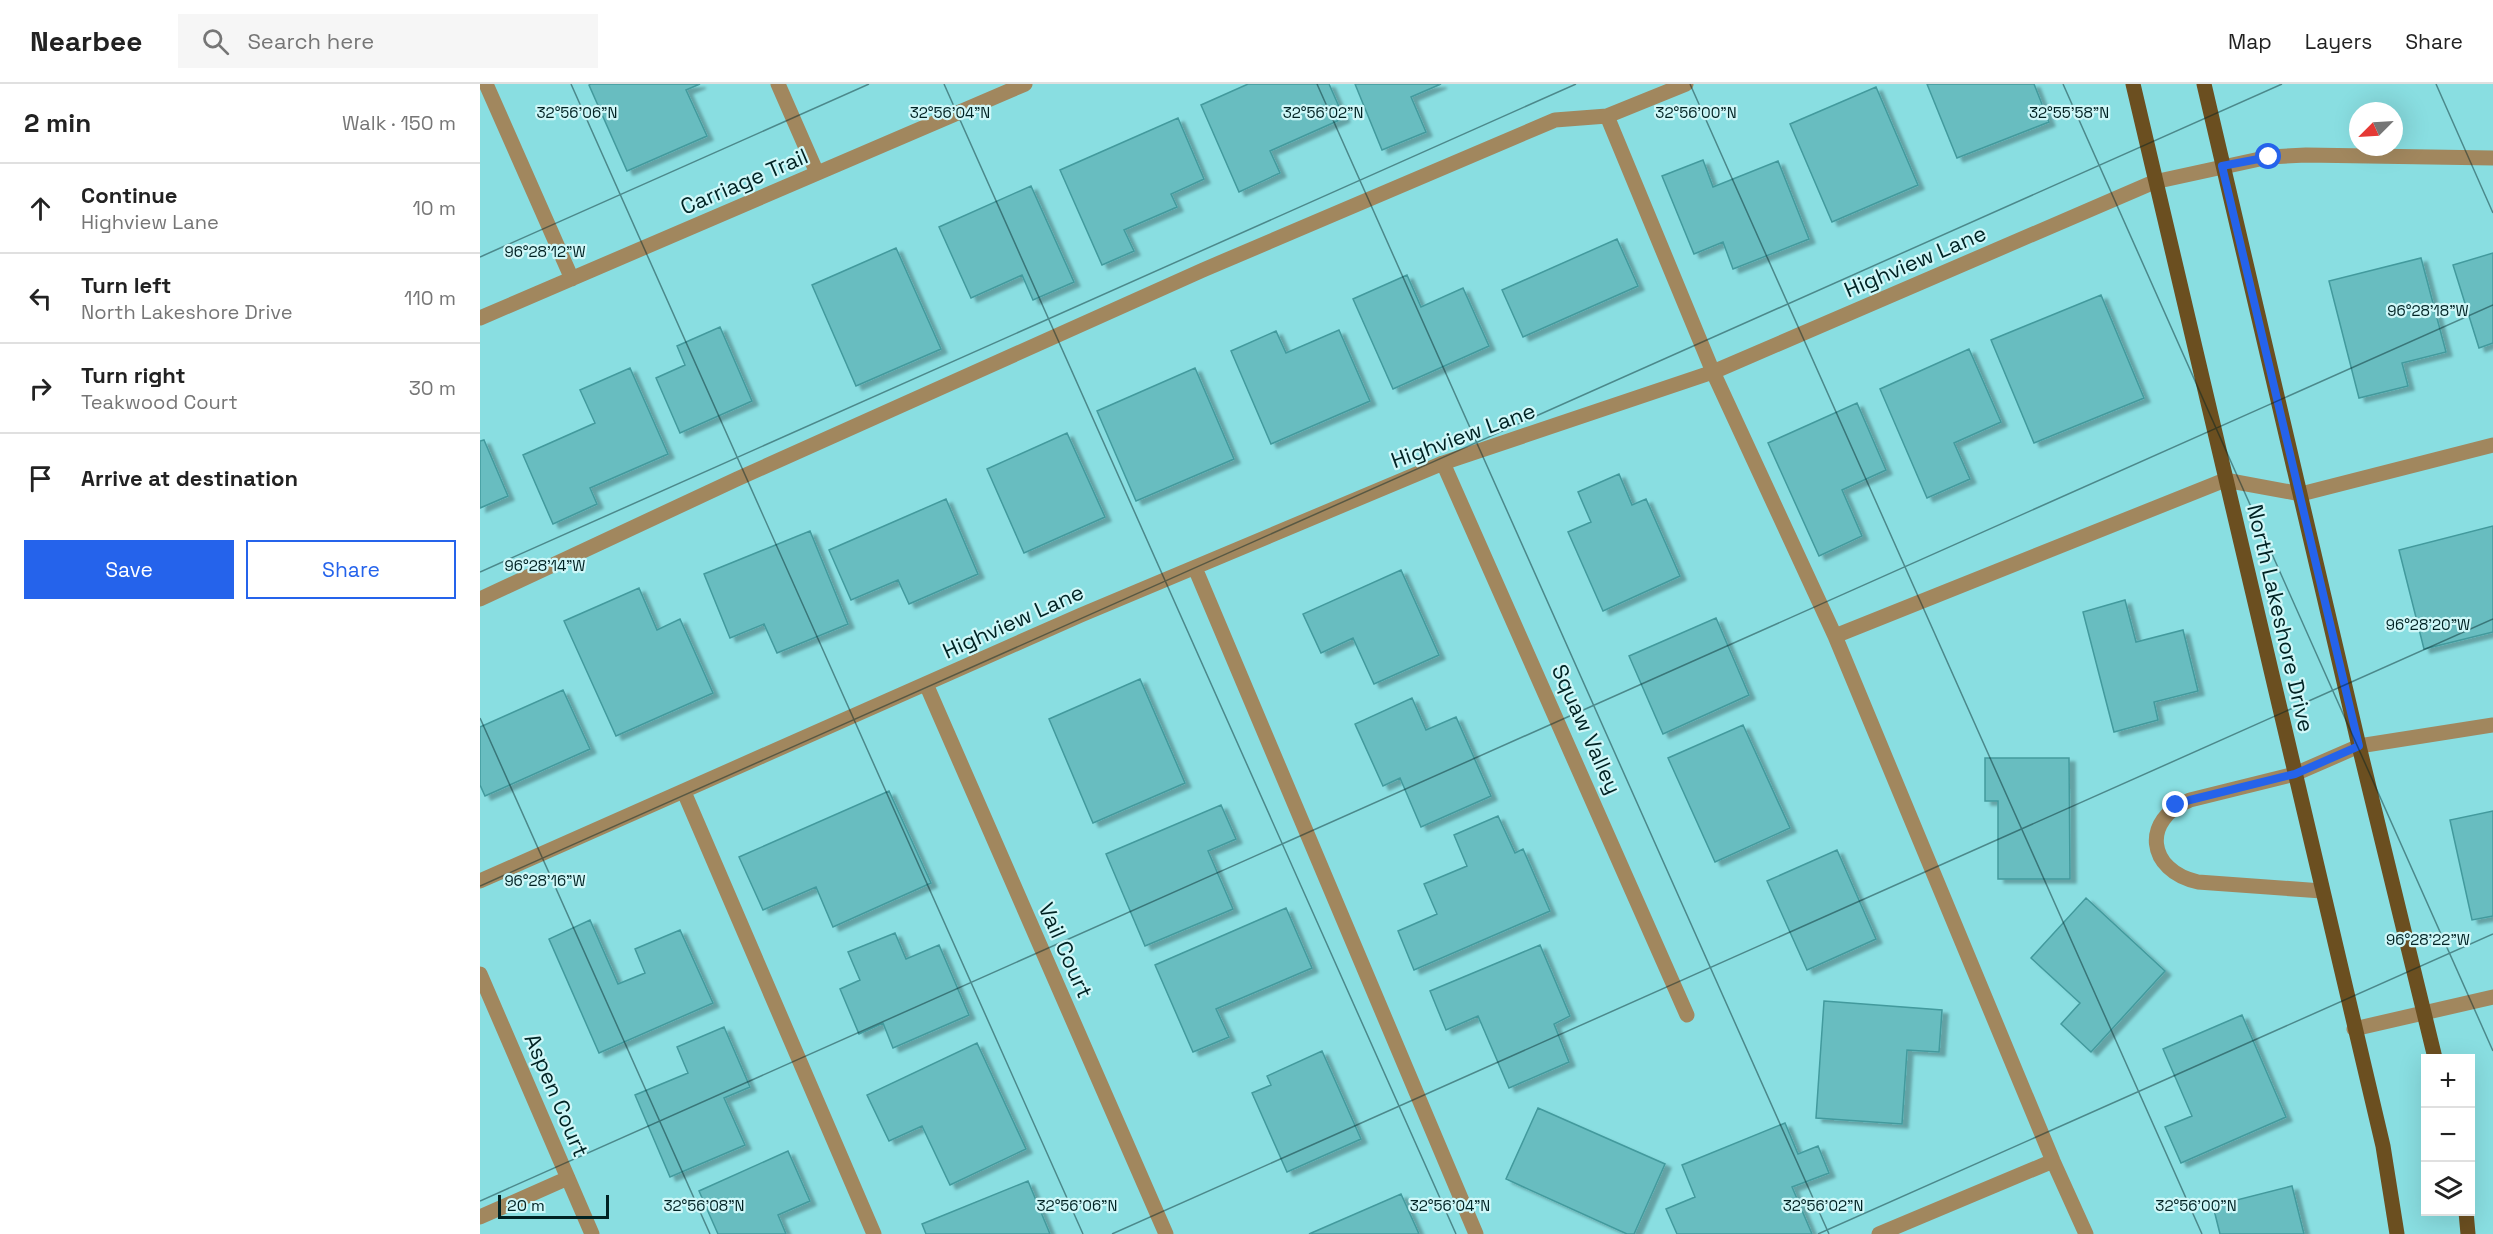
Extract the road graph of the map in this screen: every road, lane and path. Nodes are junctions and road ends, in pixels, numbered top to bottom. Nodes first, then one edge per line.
1 (486, 84) edge
2 (778, 84) edge
3 (1025, 84) edge
4 (1686, 84) edge
5 (2133, 84) edge
6 (2205, 84) edge
7 (1607, 116) junction
8 (2493, 158) edge
9 (2222, 166) junction
10 (817, 173) junction
11 (2154, 182) junction
12 (572, 279) junction
13 (480, 318) edge
14 (1713, 372) junction
15 (2493, 445) edge
16 (1443, 463) junction
17 (2225, 480) junction
18 (2301, 494) junction
19 (1195, 568) junction
20 (480, 599) edge
21 (1835, 636) junction
22 (926, 684) junction
23 (2493, 725) edge
24 (2359, 746) junction
25 (2295, 774) junction
26 (684, 792) junction
27 (480, 881) edge
28 (2322, 891) junction
29 (480, 974) edge
30 (2493, 997) edge
31 (2425, 1013) junction
32 (1687, 1015) dead end
33 (2354, 1029) junction
34 (2434, 1054) edge
35 (2053, 1161) junction
36 (568, 1178) junction
37 (2466, 1216) edge
38 (480, 1217) edge
39 (592, 1234) edge
40 (874, 1234) edge
41 (1166, 1234) edge
42 (1476, 1234) edge
43 (1879, 1234) edge
44 (2086, 1234) edge
45 (2397, 1234) edge
46 (2468, 1234) edge

1 - 12 street
2 - 10 street
3 - 10 street, Carriage Trail
4 - 7 street
5 - 11 main road, North Lakeshore Drive
6 - 9 main road
7 - 14 street
7 - 20 street
8 - 9 street, Highview Lane
9 - 11 street, Highview Lane
9 - 18 main road
10 - 12 street, Carriage Trail
11 - 14 street, Highview Lane
11 - 17 main road, North Lakeshore Drive
12 - 13 street, Carriage Trail
14 - 16 street, Highview Lane
14 - 21 street
15 - 18 street
16 - 19 street, Highview Lane
16 - 32 street, Squaw Valley
17 - 18 street
17 - 21 street
17 - 25 main road, North Lakeshore Drive
18 - 24 main road
19 - 22 street, Highview Lane
19 - 42 street
21 - 35 street
22 - 26 street, Highview Lane
22 - 41 street, Vail Court
23 - 24 street
24 - 25 street
24 - 31 main road
25 - 28 main road, North Lakeshore Drive
25 - 28 street
26 - 27 street, Highview Lane
26 - 40 street
28 - 33 main road, North Lakeshore Drive
29 - 36 street, Aspen Court
30 - 31 street
31 - 33 street
31 - 34 main road
33 - 45 main road, North Lakeshore Drive
35 - 43 street
35 - 44 street
36 - 38 street
36 - 39 street, Aspen Court
37 - 46 main road

